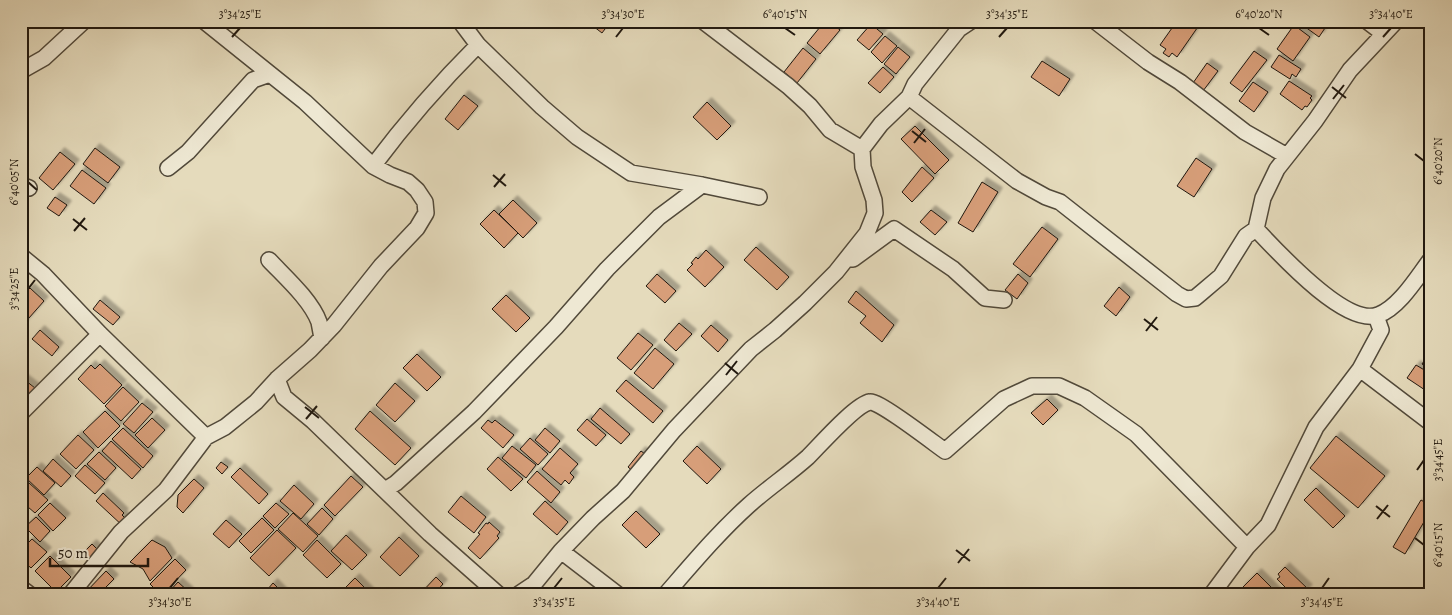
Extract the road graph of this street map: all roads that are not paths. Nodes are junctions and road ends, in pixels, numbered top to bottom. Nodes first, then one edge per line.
1 (84, 21) edge
2 (204, 21) edge
3 (460, 21) edge
4 (703, 21) edge
5 (1095, 21) edge
6 (1367, 21) edge
7 (1396, 21) edge
8 (961, 24) edge
9 (1384, 34) junction
10 (478, 46) junction
11 (252, 59) junction
12 (21, 71) edge
13 (270, 74) junction
14 (253, 80) junction
15 (909, 97) junction
16 (862, 149) junction
17 (1287, 156) junction
18 (373, 166) junction
19 (168, 168) dead end
20 (702, 185) junction
21 (759, 198) dead end
22 (1256, 229) junction
23 (21, 256) edge
24 (1431, 259) edge
25 (269, 260) dead end
26 (836, 272) junction
27 (1004, 300) dead end
28 (1376, 316) junction
29 (318, 321) junction
30 (334, 326) junction
31 (100, 334) junction
32 (322, 338) junction
33 (1360, 369) junction
34 (277, 379) junction
35 (284, 398) junction
36 (256, 402) junction
37 (21, 412) edge
38 (1431, 423) edge
39 (206, 437) junction
40 (385, 490) junction
41 (1248, 547) junction
42 (561, 551) junction
43 (21, 588) edge
44 (29, 594) edge
45 (71, 594) edge
46 (498, 594) edge
47 (519, 594) edge
48 (617, 594) edge
49 (666, 594) edge
50 (1212, 594) edge

1 - 12 street
2 - 11 street
3 - 10 street
4 - 16 street
5 - 17 street
6 - 9 street
7 - 9 street
8 - 15 street
9 - 17 street
10 - 18 street
10 - 20 street
11 - 13 street
11 - 14 street
13 - 14 street
13 - 18 street
14 - 19 street
15 - 16 street
15 - 22 street
16 - 26 street
17 - 22 street
18 - 30 street
20 - 21 street
20 - 40 street
22 - 28 street
23 - 31 street
24 - 28 street
25 - 29 street
26 - 27 street
26 - 42 street
28 - 33 street
29 - 30 street
29 - 32 street
30 - 32 street
31 - 37 street
31 - 39 street
32 - 34 street
33 - 38 street
33 - 41 street
34 - 35 street
34 - 36 street
35 - 36 street
35 - 40 street
36 - 39 street
39 - 45 street
40 - 46 street
41 - 49 street
41 - 50 street
42 - 47 street
42 - 48 street
43 - 44 street

